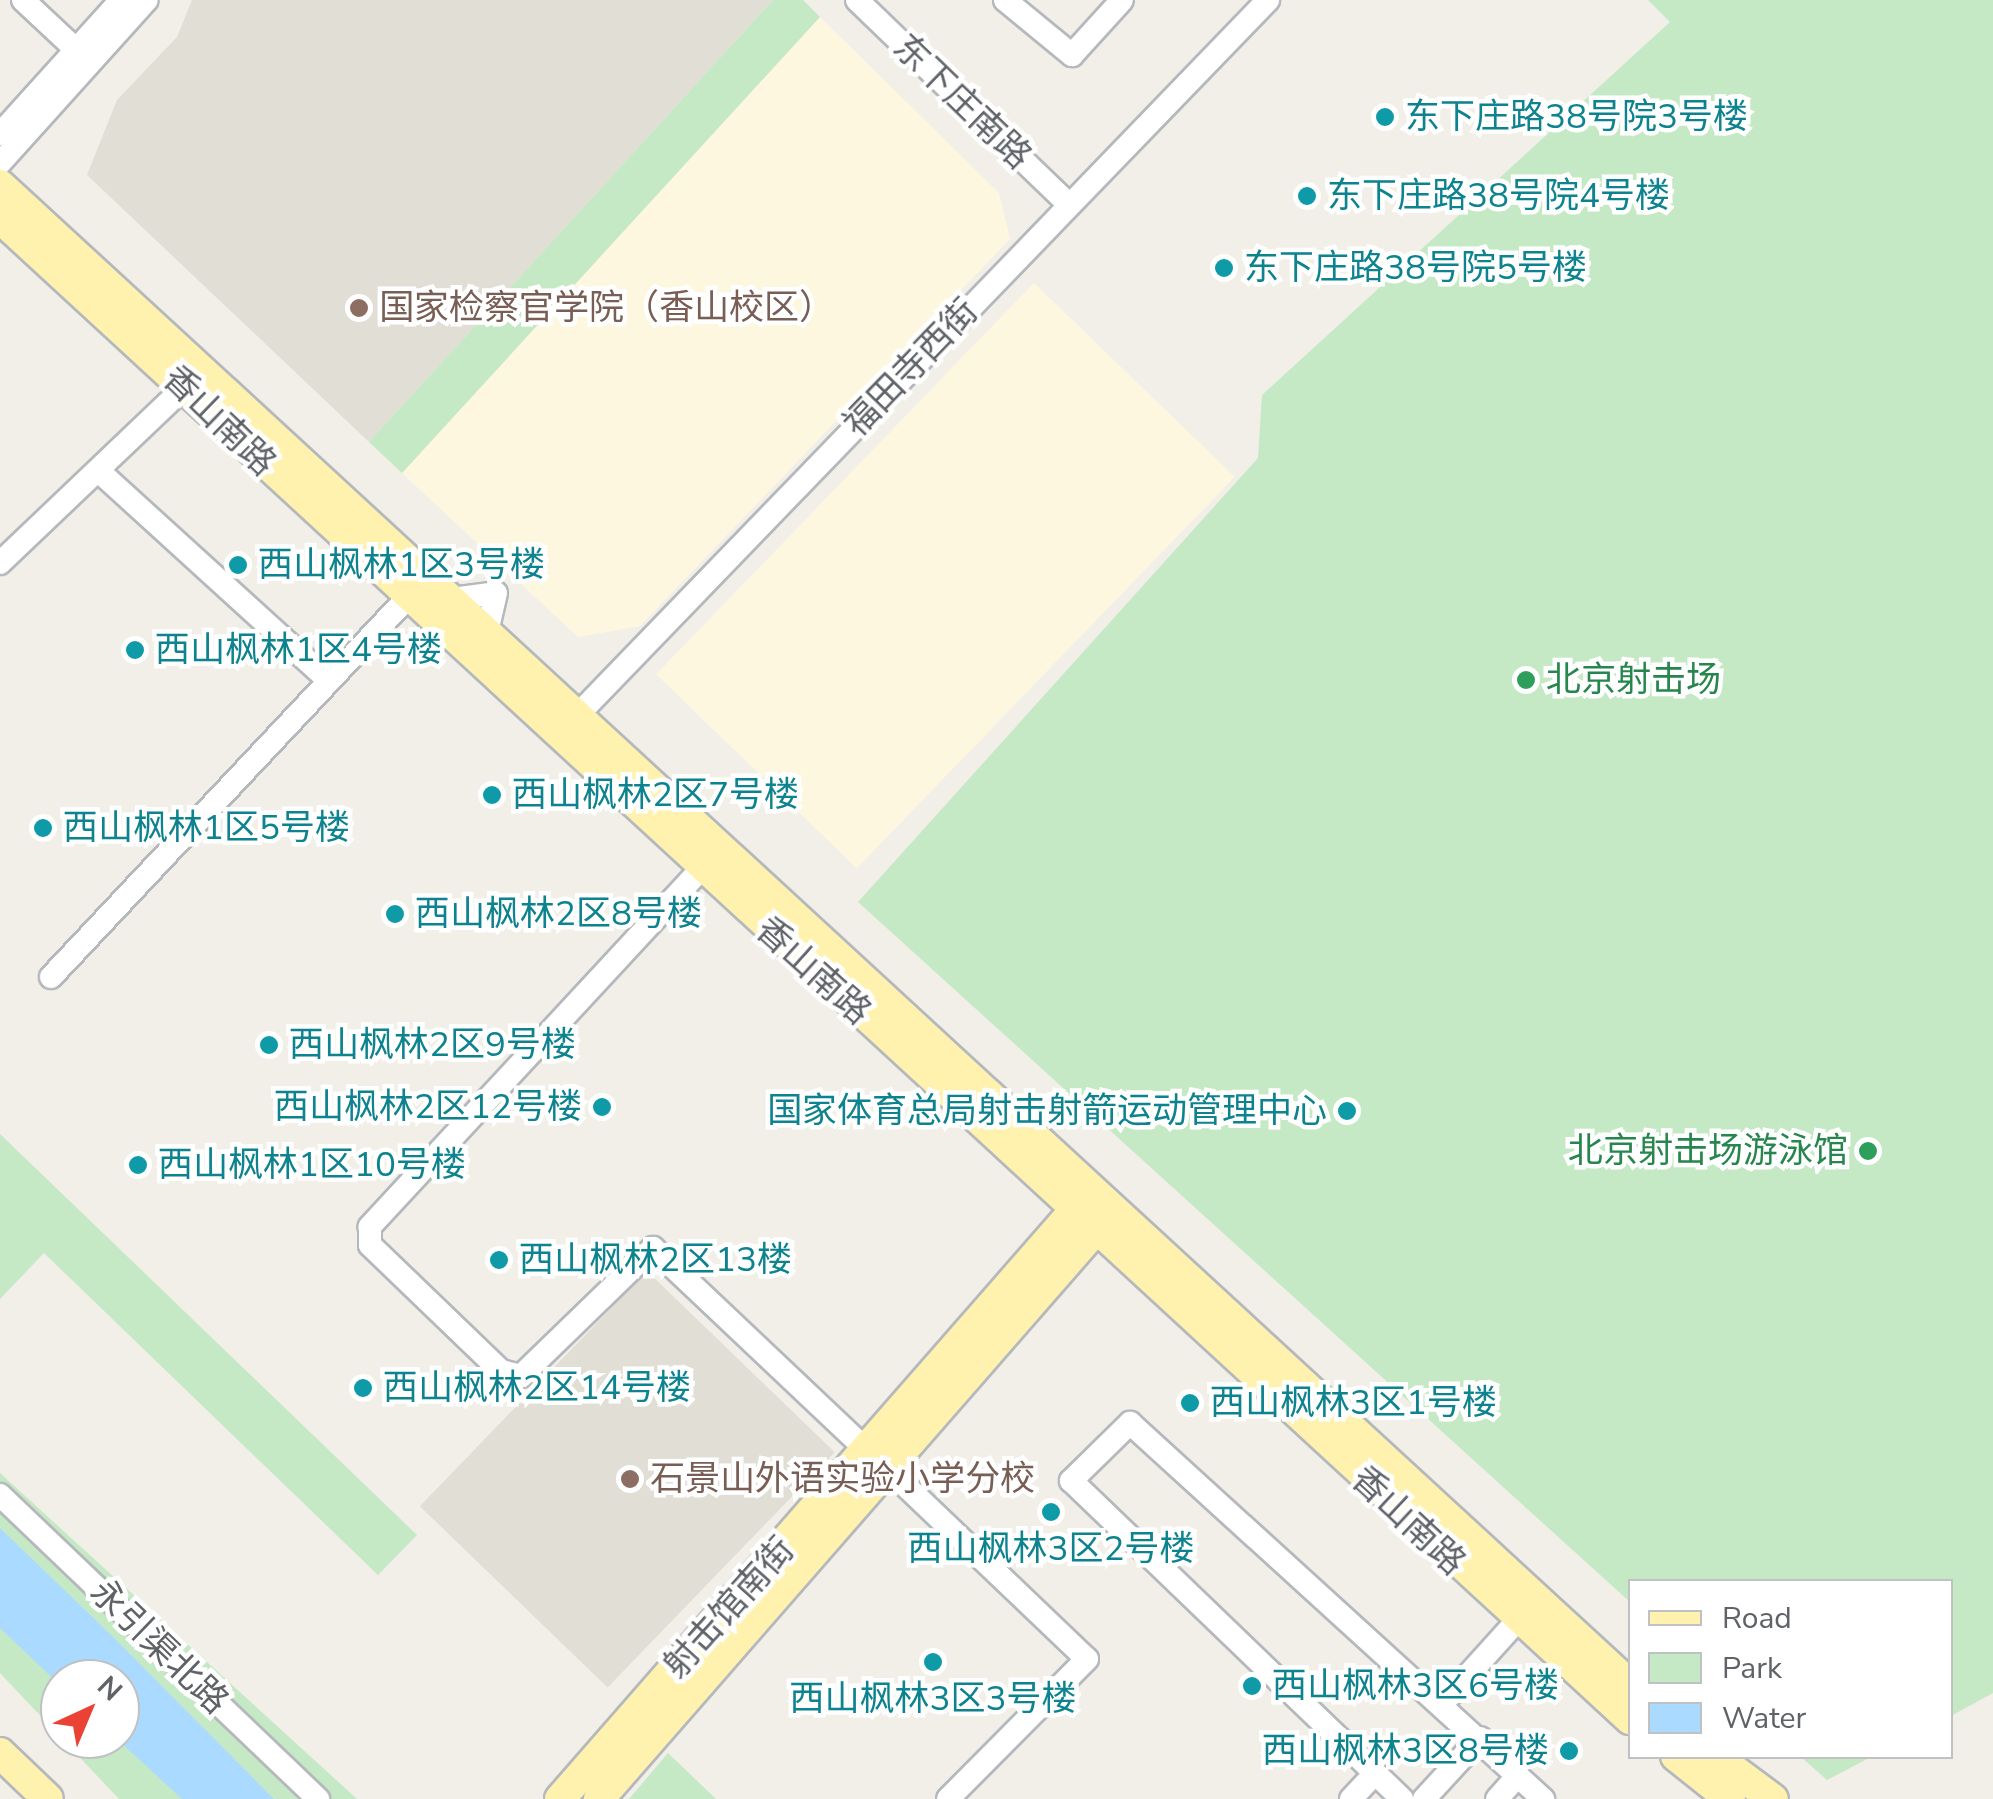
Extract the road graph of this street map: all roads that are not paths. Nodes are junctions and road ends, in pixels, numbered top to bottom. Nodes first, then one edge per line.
1 (23, 0) edge
2 (122, 0) edge
3 (147, 0) edge
4 (857, 0) edge
5 (1005, 0) edge
6 (1122, 0) edge
7 (1259, 3) edge
8 (84, 58) junction
9 (0, 134) edge
10 (0, 162) edge
11 (0, 184) edge
12 (1068, 204) junction
13 (0, 218) edge
14 (185, 387) junction
15 (102, 474) junction
16 (0, 563) edge
17 (409, 596) junction
18 (327, 679) junction
19 (577, 714) junction
20 (556, 738) junction
21 (701, 869) junction
22 (51, 977) dead end
23 (1095, 1209) junction
24 (879, 1461) junction
25 (0, 1495) edge
26 (1517, 1621) junction
27 (1628, 1683) edge
28 (1442, 1704) junction
29 (1628, 1717) edge
30 (1480, 1738) junction
31 (0, 1753) edge
32 (1680, 1759) edge
33 (1719, 1759) edge
34 (1375, 1773) junction
35 (1518, 1776) junction
36 (48, 1799) edge
37 (318, 1799) edge
38 (560, 1799) edge
39 (599, 1799) edge
40 (948, 1799) edge
41 (1351, 1799) edge
42 (1402, 1799) edge
43 (1424, 1799) edge
44 (1497, 1799) edge
45 (1544, 1799) edge
46 (1730, 1799) edge
47 (1774, 1799) edge

1 - 8 street
2 - 8 street
3 - 8 street
4 - 12 street, 东下庄南路
5 - 6 street
7 - 12 street, 福田寺西街
8 - 9 street
8 - 10 street
11 - 19 main road, 香山南路
12 - 19 street, 福田寺西街
13 - 14 main road, 香山南路
14 - 15 street
14 - 17 main road, 香山南路
15 - 16 street
15 - 18 street
17 - 18 street
17 - 20 main road, 香山南路
18 - 22 street
19 - 20 street, 福田寺西街
19 - 23 main road, 香山南路
20 - 21 main road, 香山南路
21 - 23 main road, 香山南路
21 - 24 street
23 - 24 main road, 射击馆南街
23 - 26 main road, 香山南路
23 - 27 main road, 香山南路
24 - 38 main road, 射击馆南街
24 - 39 main road, 射击馆南街
24 - 40 street
25 - 37 street, 永引渠北路
26 - 28 street
26 - 29 main road, 香山南路
28 - 30 street
28 - 34 street
30 - 35 street
30 - 43 street
31 - 36 main road
32 - 46 main road
33 - 47 main road
34 - 41 street
34 - 42 street
35 - 44 street
35 - 45 street

